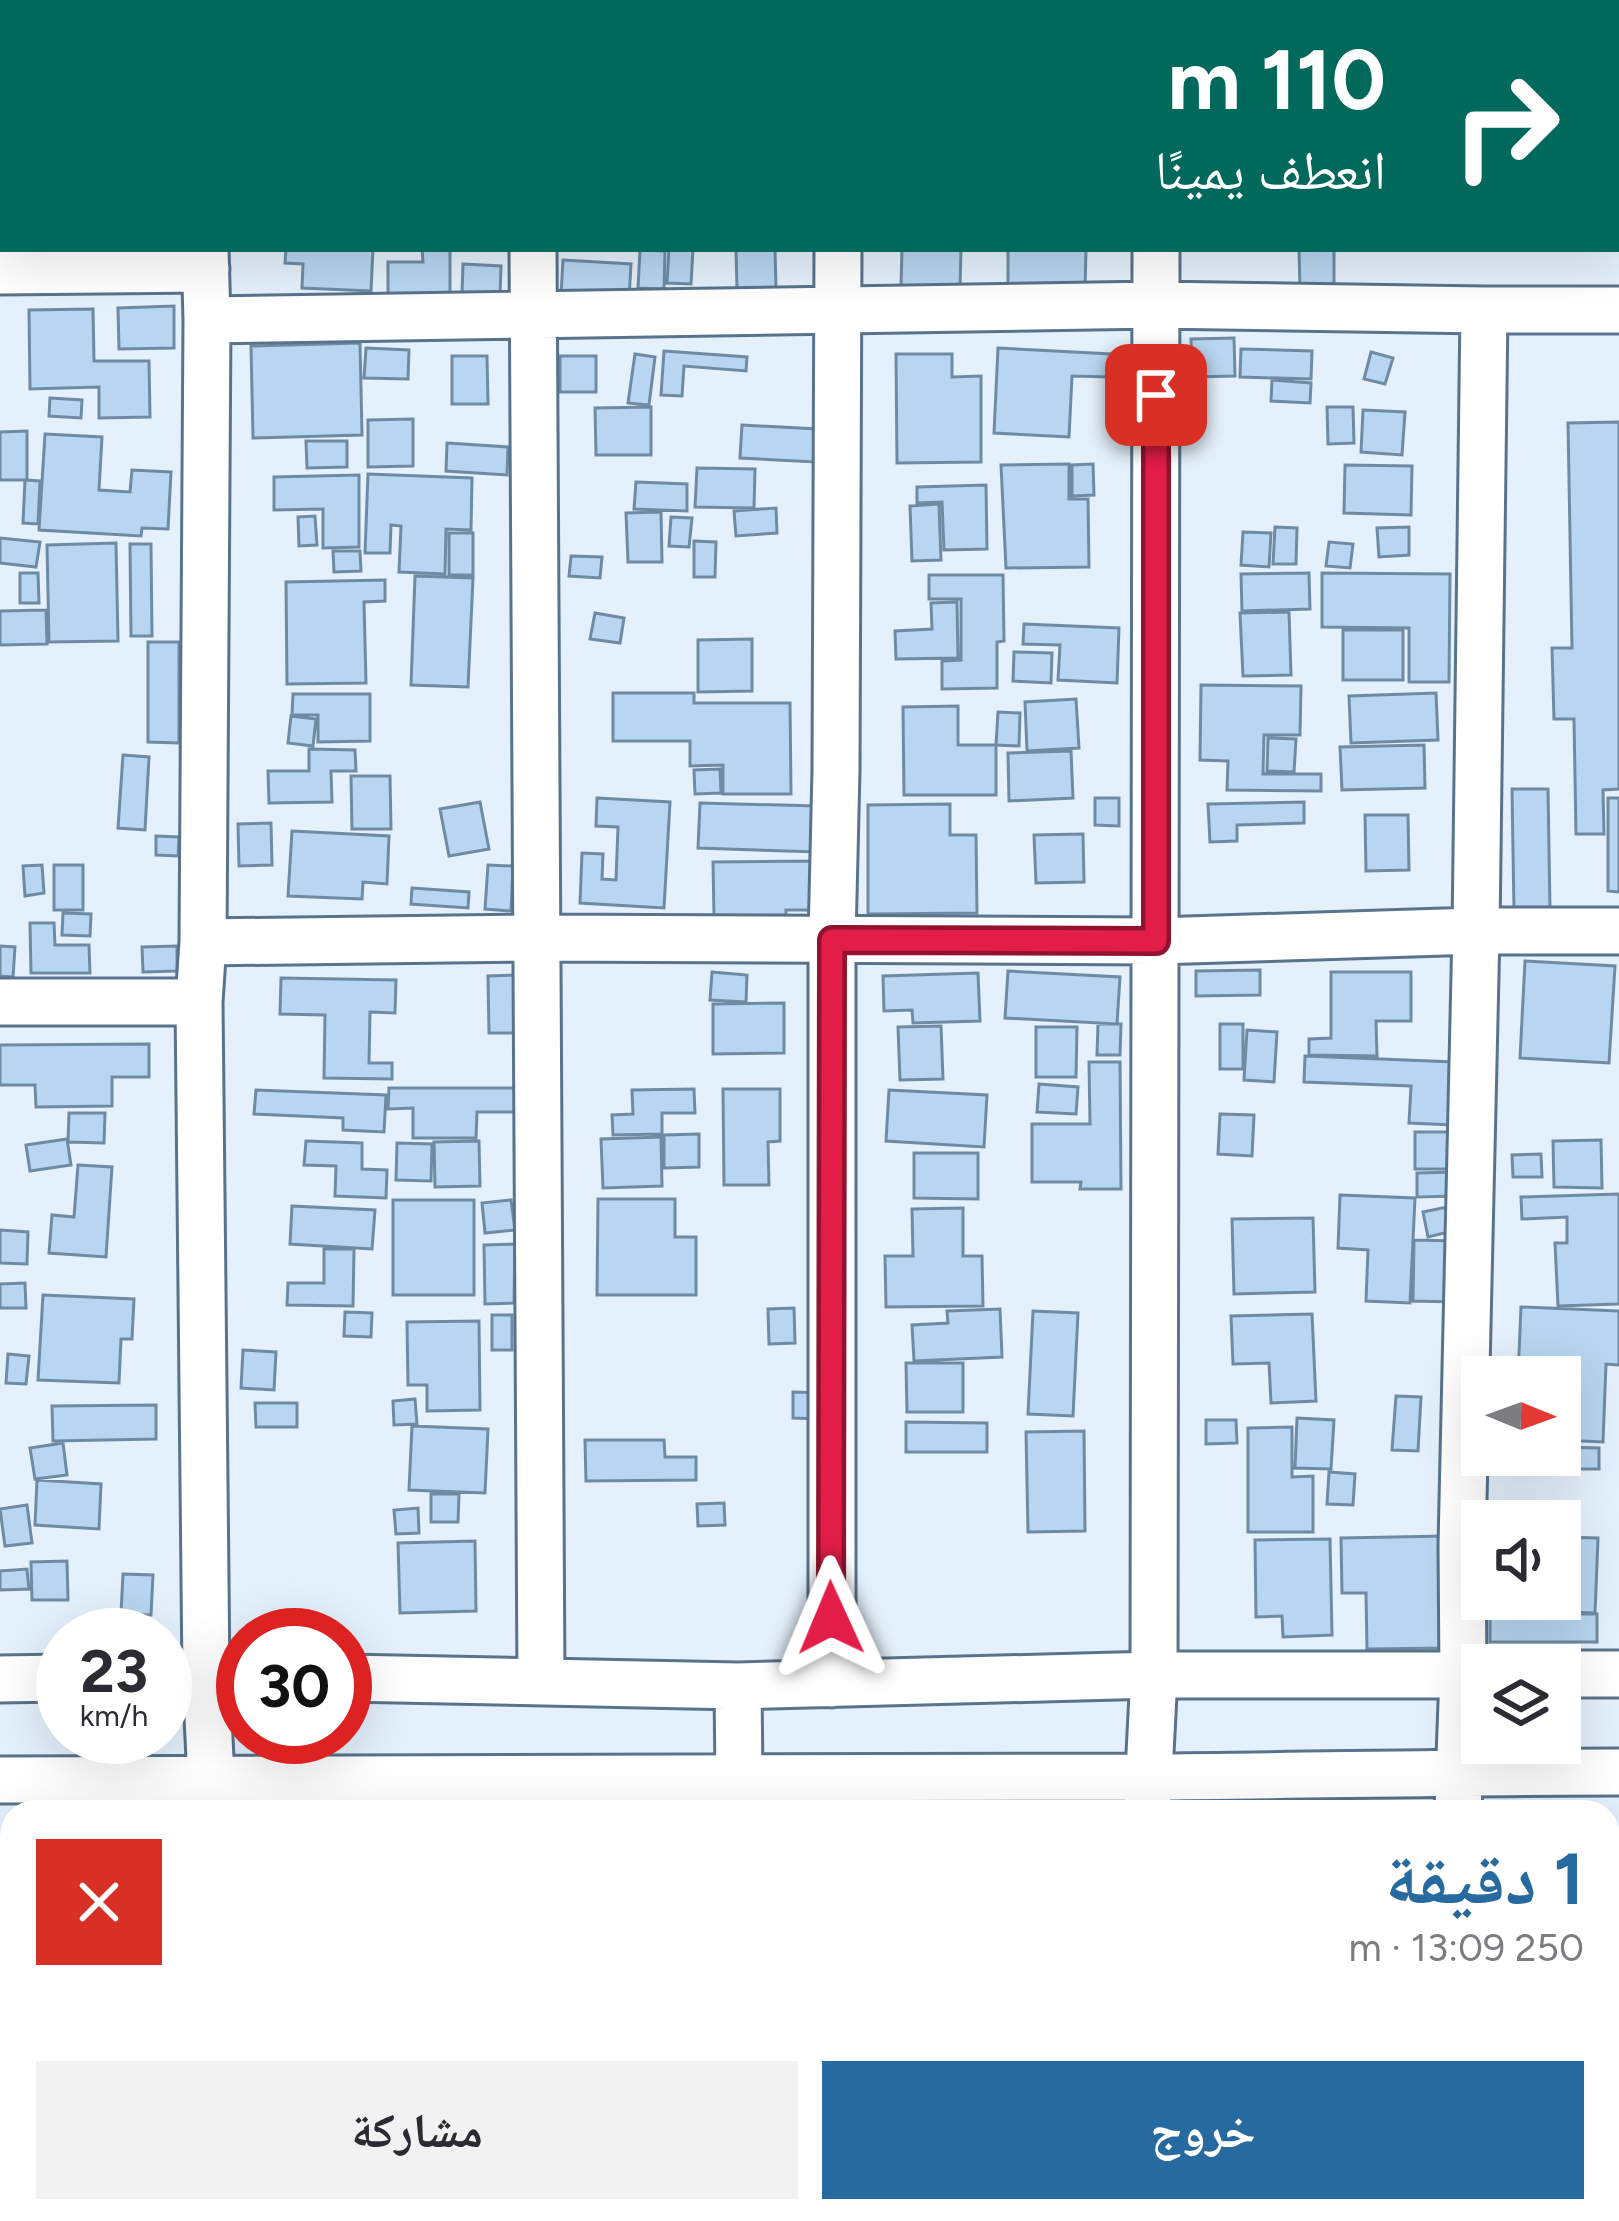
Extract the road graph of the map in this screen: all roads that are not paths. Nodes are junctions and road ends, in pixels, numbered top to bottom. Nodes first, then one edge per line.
1 (533, 252) edge
2 (838, 252) edge
3 (1156, 252) edge
4 (206, 259) edge
5 (0, 271) edge
6 (1155, 304) junction
7 (838, 308) junction
8 (1484, 310) junction
9 (1619, 310) edge
10 (532, 316) junction
11 (207, 320) junction
12 (1476, 931) junction
13 (1619, 931) edge
14 (538, 938) junction
15 (832, 940) junction
16 (1156, 941) junction
17 (203, 942) junction
18 (0, 1002) edge
19 (199, 1002) junction
20 (1470, 1644) edge
21 (1581, 1674) edge
22 (1619, 1674) edge
23 (1154, 1675) junction
24 (1461, 1675) edge
25 (205, 1676) edge
26 (36, 1678) edge
27 (0, 1679) edge
28 (372, 1679) edge
29 (541, 1682) junction
30 (832, 1684) junction
31 (738, 1686) junction
32 (1619, 1772) edge
33 (739, 1779) junction
34 (0, 1780) edge
35 (183, 1790) edge
36 (1458, 1792) edge
37 (824, 1794) edge
38 (1147, 1794) edge
39 (489, 1796) edge

1 - 10 street
2 - 7 street
3 - 6 street
4 - 5 street
4 - 11 street
6 - 7 street
6 - 8 street
6 - 16 street
7 - 10 street
7 - 15 street
8 - 9 street
8 - 12 street
10 - 11 street
10 - 14 street
11 - 17 street
12 - 13 street
12 - 16 street
12 - 20 street
14 - 15 street
14 - 17 street
14 - 29 street
15 - 16 street
15 - 30 street
16 - 23 street
17 - 19 street
18 - 19 street
19 - 25 street
21 - 22 street
23 - 24 street
23 - 30 street
23 - 38 street
25 - 35 street
26 - 27 street
28 - 29 street
29 - 31 street
30 - 31 street
31 - 33 street
32 - 36 street
33 - 37 street
33 - 39 street
34 - 35 street
35 - 39 street
36 - 38 street
37 - 38 street

